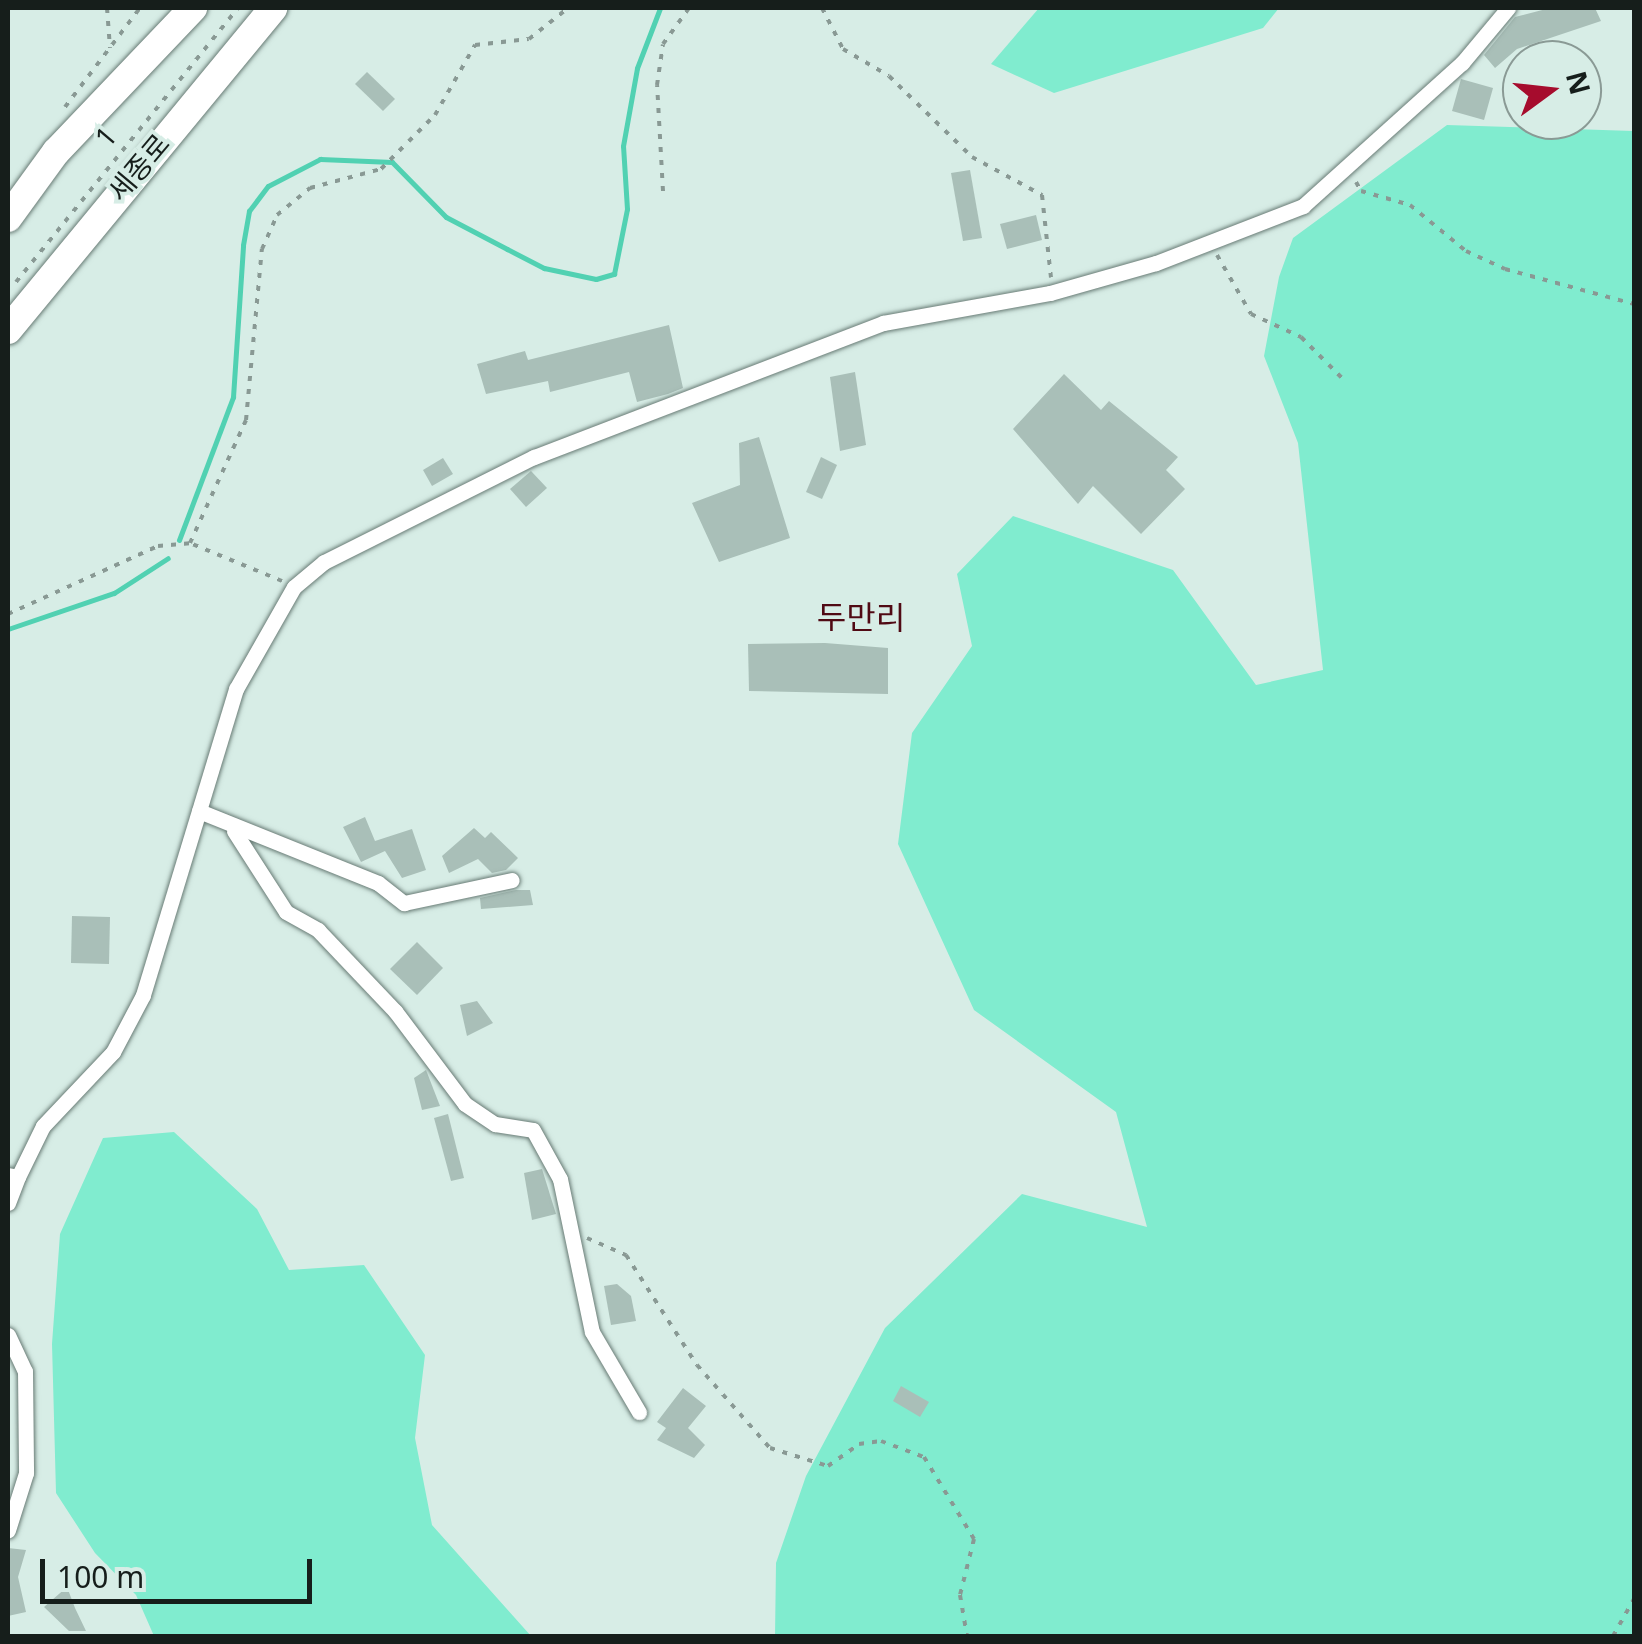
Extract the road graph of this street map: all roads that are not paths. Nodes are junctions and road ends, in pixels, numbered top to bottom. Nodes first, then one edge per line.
1 (193, 8) edge
2 (272, 8) edge
3 (1508, 8) edge
4 (8, 218) edge
5 (8, 330) edge
6 (199, 811) junction
7 (234, 831) junction
8 (512, 880) dead end
9 (12, 1176) edge
10 (8, 1203) edge
11 (8, 1335) edge
12 (639, 1412) dead end
13 (8, 1530) edge

1 - 4 highway
2 - 5 highway, 세종로
3 - 6 street
6 - 7 street
6 - 9 street
7 - 8 street
7 - 12 street
9 - 10 street
11 - 13 street

